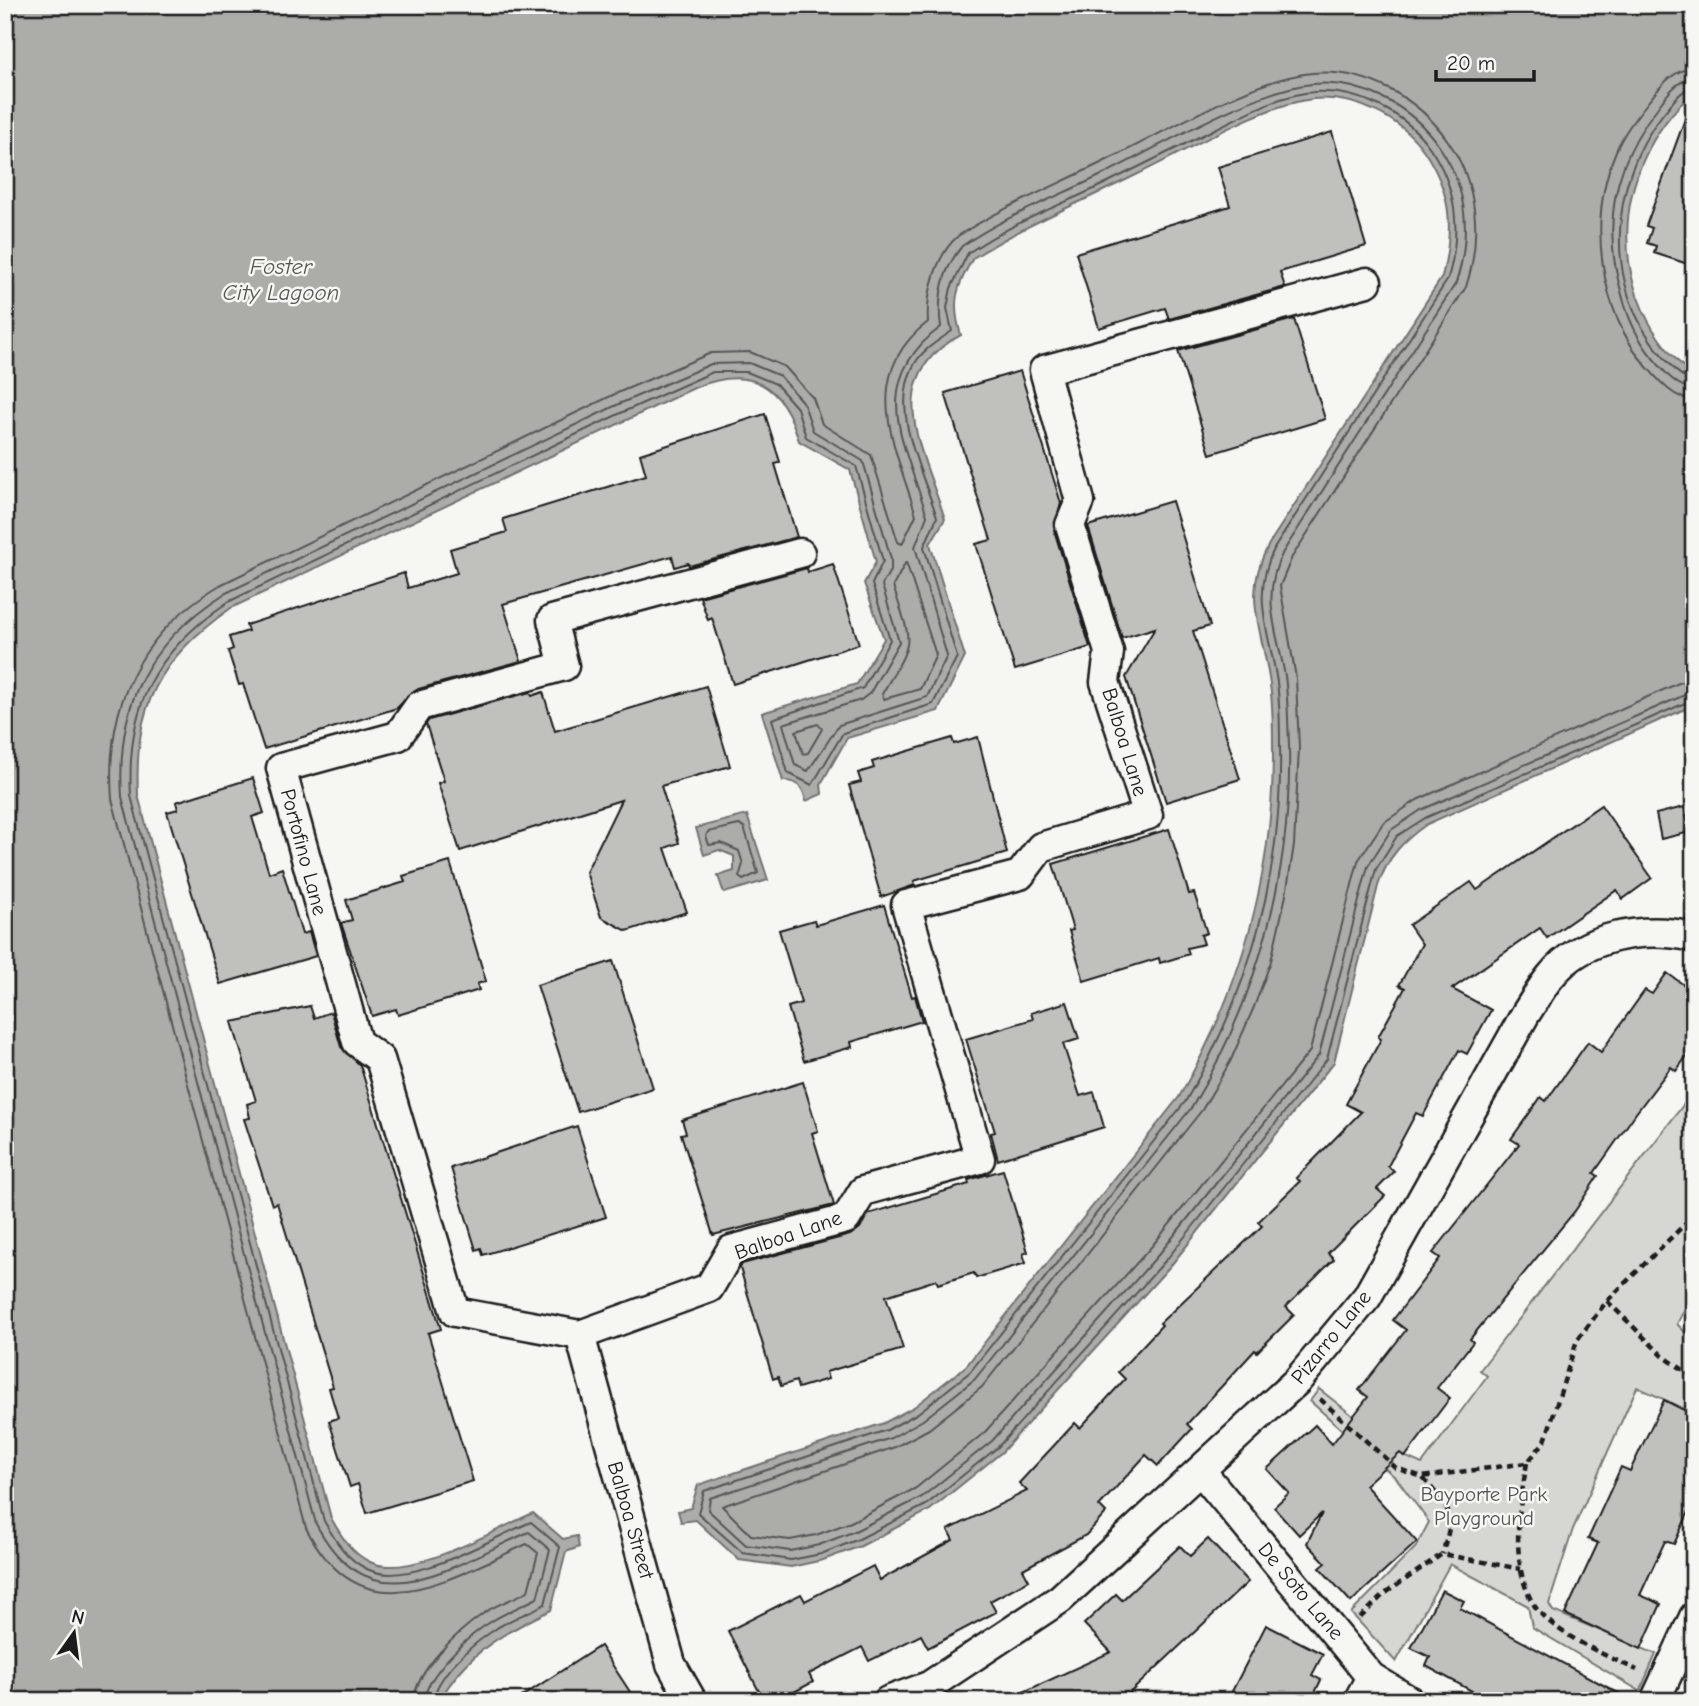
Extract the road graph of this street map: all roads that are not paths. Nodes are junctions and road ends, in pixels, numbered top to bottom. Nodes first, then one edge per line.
1 (1367, 282) dead end
2 (800, 553) dead end
3 (1694, 937) edge
4 (580, 1335) junction
5 (1201, 1471) junction
6 (1694, 1617) edge
7 (1365, 1689) edge
8 (1659, 1692) edge
9 (692, 1701) edge
10 (888, 1701) edge
11 (1410, 1701) edge

1 - 4 street, Balboa Lane
2 - 4 street, Portofino Lane
3 - 5 street, Pizarro Lane
4 - 9 street, Balboa Street
5 - 7 street, De Soto Lane
5 - 10 street, Pizarro Lane
6 - 8 street
7 - 11 street, De Soto Lane

